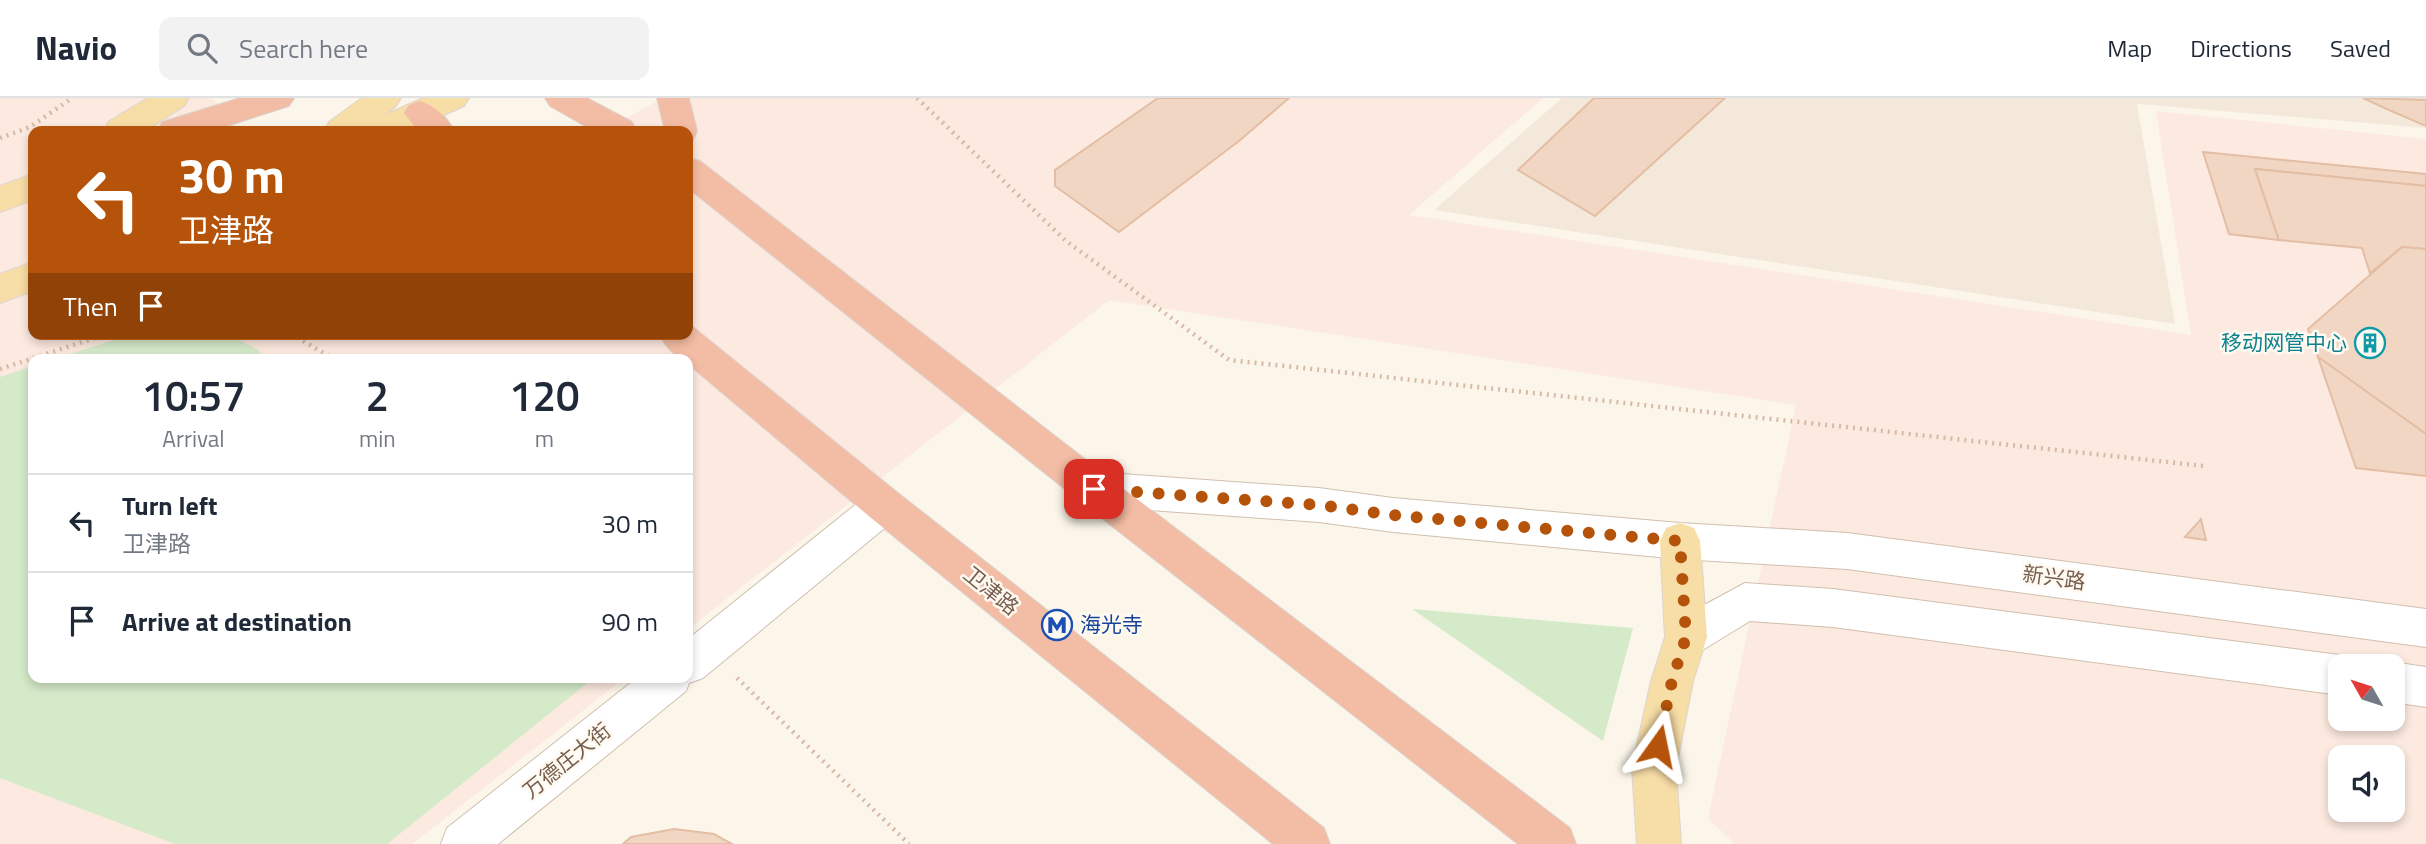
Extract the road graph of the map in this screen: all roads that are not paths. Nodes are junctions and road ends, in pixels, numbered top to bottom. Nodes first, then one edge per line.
1 (173, 98) edge
2 (246, 98) edge
3 (278, 98) edge
4 (385, 98) edge
5 (453, 98) edge
6 (561, 98) edge
7 (602, 98) edge
8 (673, 98) edge
9 (421, 114) edge
10 (128, 126) edge
11 (183, 126) edge
12 (188, 126) edge
13 (348, 126) edge
14 (391, 126) edge
15 (611, 126) edge
16 (635, 126) edge
17 (680, 126) edge
18 (693, 154) edge
19 (693, 174) edge
20 (693, 179) edge
21 (721, 198) junction
22 (28, 278) edge
23 (0, 289) edge
24 (684, 340) edge
25 (1094, 489) junction
26 (884, 506) junction
27 (1680, 541) junction
28 (2426, 628) edge
29 (1686, 637) junction
30 (697, 656) edge
31 (2328, 674) edge
32 (664, 683) edge
33 (2405, 684) edge
34 (2426, 687) edge
35 (463, 844) edge
36 (1308, 844) edge
37 (1554, 844) edge
38 (1659, 844) edge

1 - 10 main road
2 - 11 main road
3 - 12 highway
4 - 13 main road
5 - 9 main road
6 - 15 highway
7 - 16 highway
8 - 17 highway
9 - 14 main road
18 - 21 highway
19 - 21 highway
20 - 21 highway
21 - 25 highway
22 - 23 main road
24 - 26 highway, 卫津路
25 - 27 main road
25 - 37 highway
26 - 30 main road
26 - 36 highway, 卫津路
27 - 28 main road, 新兴路
27 - 29 main road
29 - 31 main road
29 - 38 main road
32 - 35 main road, 万德庄大街
33 - 34 main road

